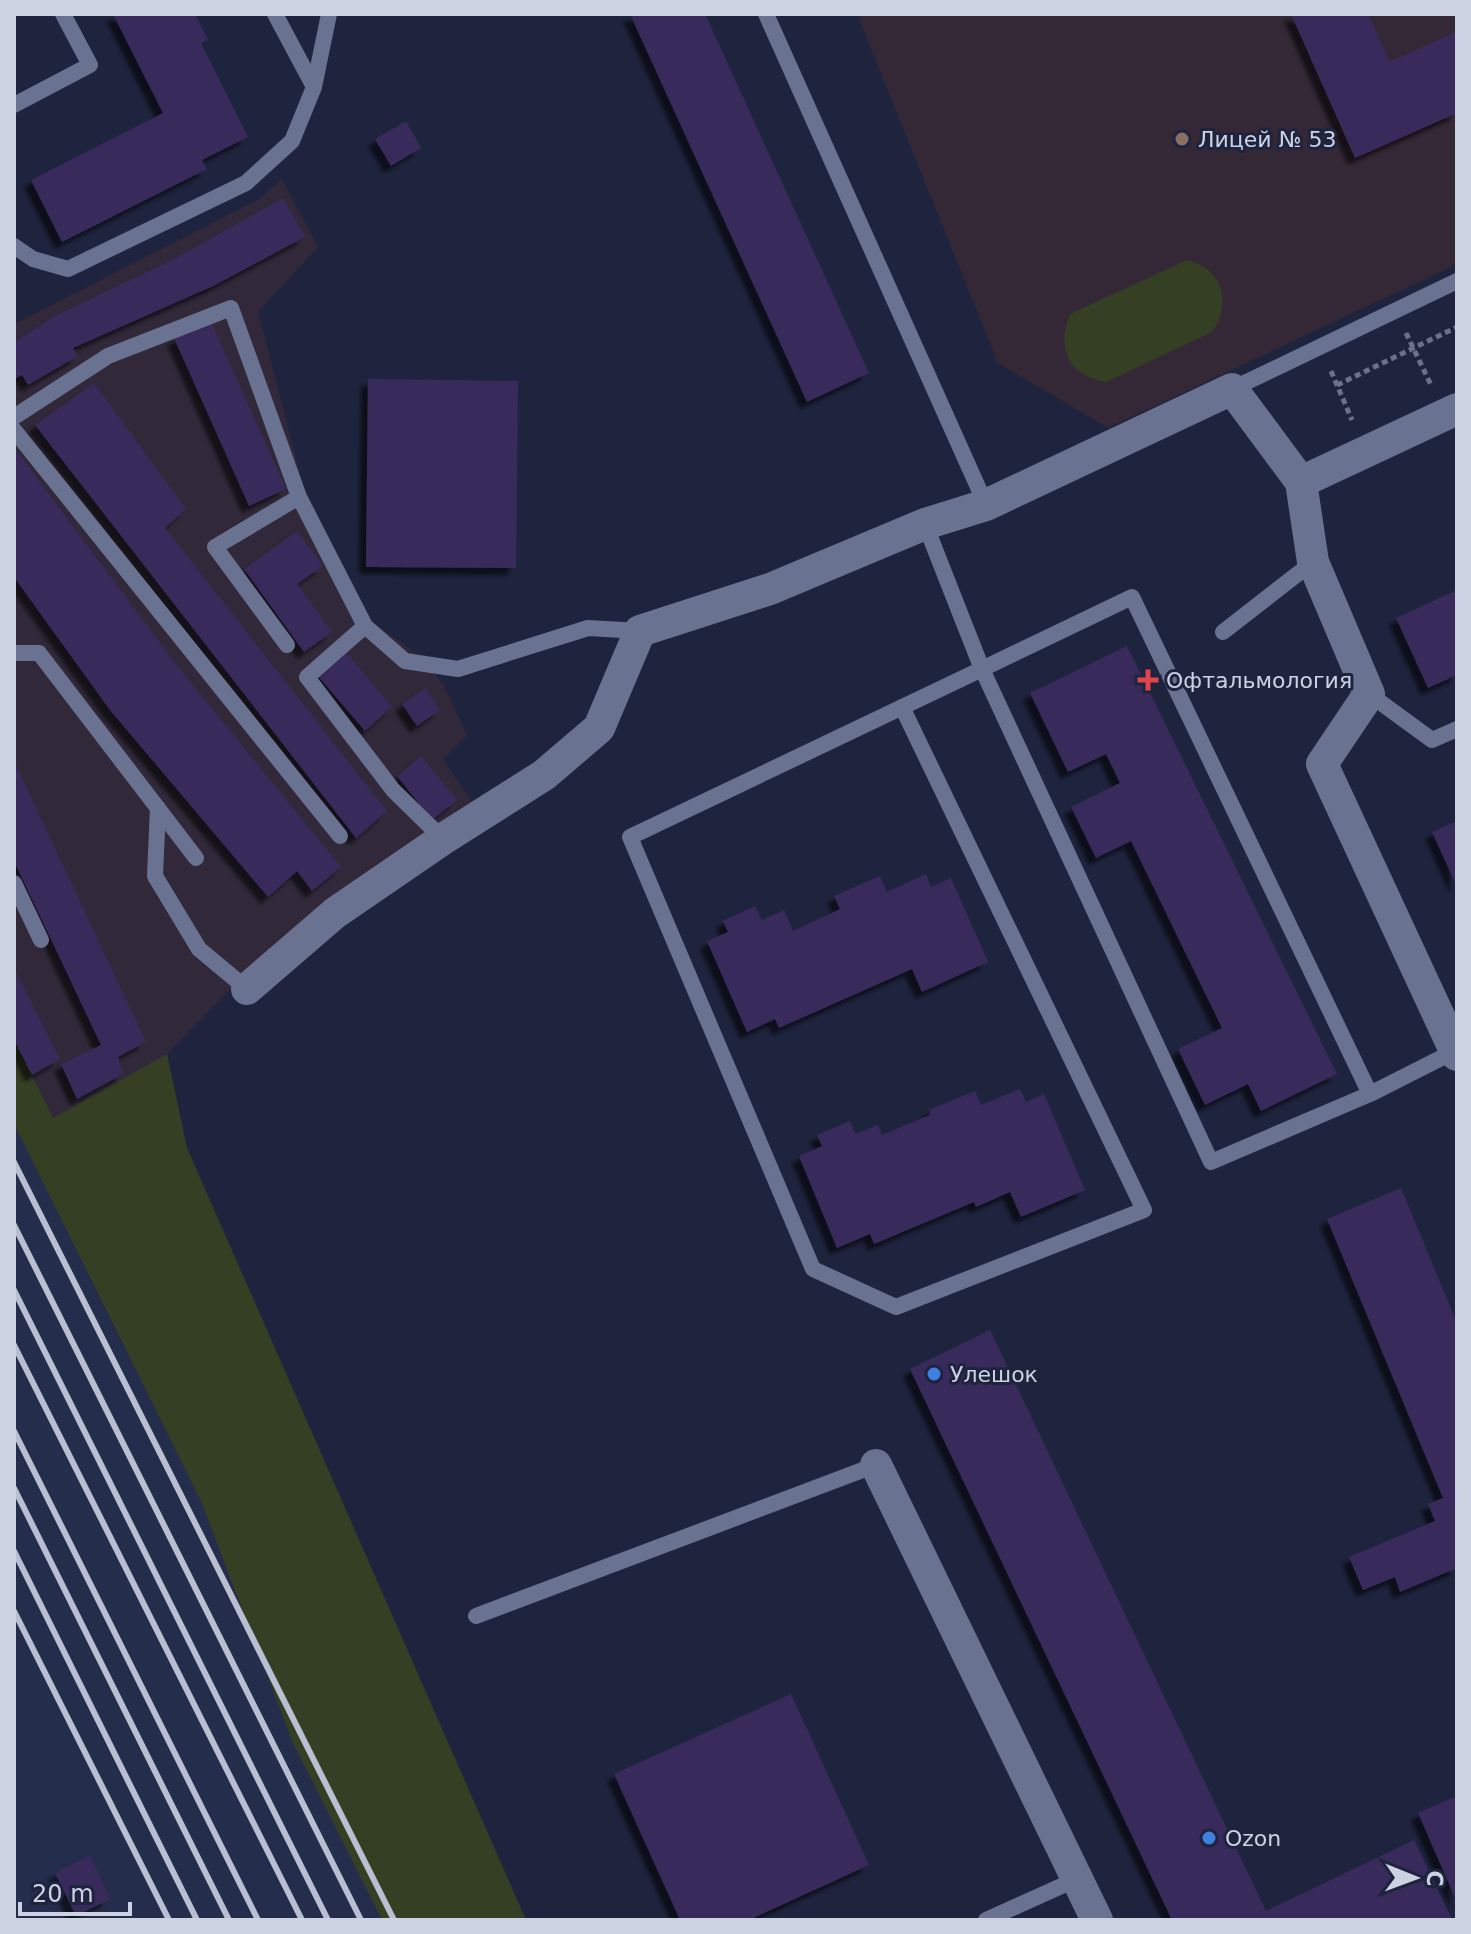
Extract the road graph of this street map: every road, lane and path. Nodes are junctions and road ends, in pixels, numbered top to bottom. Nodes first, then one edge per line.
1 (63, 14) edge
2 (275, 14) edge
3 (329, 14) edge
4 (766, 14) edge
5 (314, 87) junction
6 (14, 105) edge
7 (14, 246) edge
8 (1457, 281) edge
9 (1457, 327) edge
10 (1413, 348) junction
11 (1337, 385) dead end
12 (1431, 385) dead end
13 (1232, 389) junction
14 (1457, 409) edge
15 (14, 417) edge
16 (14, 430) edge
17 (1301, 482) junction
18 (299, 497) junction
19 (986, 505) junction
20 (925, 524) junction
21 (1313, 562) junction
22 (365, 626) junction
23 (640, 631) junction
24 (1223, 632) dead end
25 (287, 645) dead end
26 (14, 653) edge
27 (982, 669) junction
28 (1369, 694) junction
29 (902, 707) junction
30 (1457, 729) edge
31 (158, 808) junction
32 (340, 836) dead end
33 (443, 839) junction
34 (196, 858) dead end
35 (14, 883) edge
36 (41, 940) dead end
37 (247, 989) joint
38 (1456, 1053) edge
39 (1370, 1094) junction
40 (876, 1465) joint
41 (476, 1616) dead end
42 (1077, 1879) junction
43 (986, 1920) edge
44 (1097, 1920) edge

1 - 6 lane
2 - 5 lane
3 - 5 lane
4 - 19 lane
5 - 7 lane
8 - 13 lane
9 - 10 path
10 - 11 path
10 - 12 path
13 - 17 street
13 - 19 street
14 - 17 street
15 - 18 lane
16 - 32 lane
17 - 21 street
18 - 22 lane
18 - 25 lane
19 - 20 street
20 - 23 street
20 - 27 lane
21 - 24 lane
21 - 28 street
22 - 23 lane
22 - 33 lane
23 - 33 street
26 - 31 lane
27 - 29 lane
27 - 39 lane
27 - 39 lane
28 - 30 lane
28 - 38 street
29 - 29 lane
31 - 34 lane
31 - 37 lane
33 - 37 street
35 - 36 lane
38 - 39 lane
40 - 41 lane
40 - 42 street
42 - 43 lane
42 - 44 street

